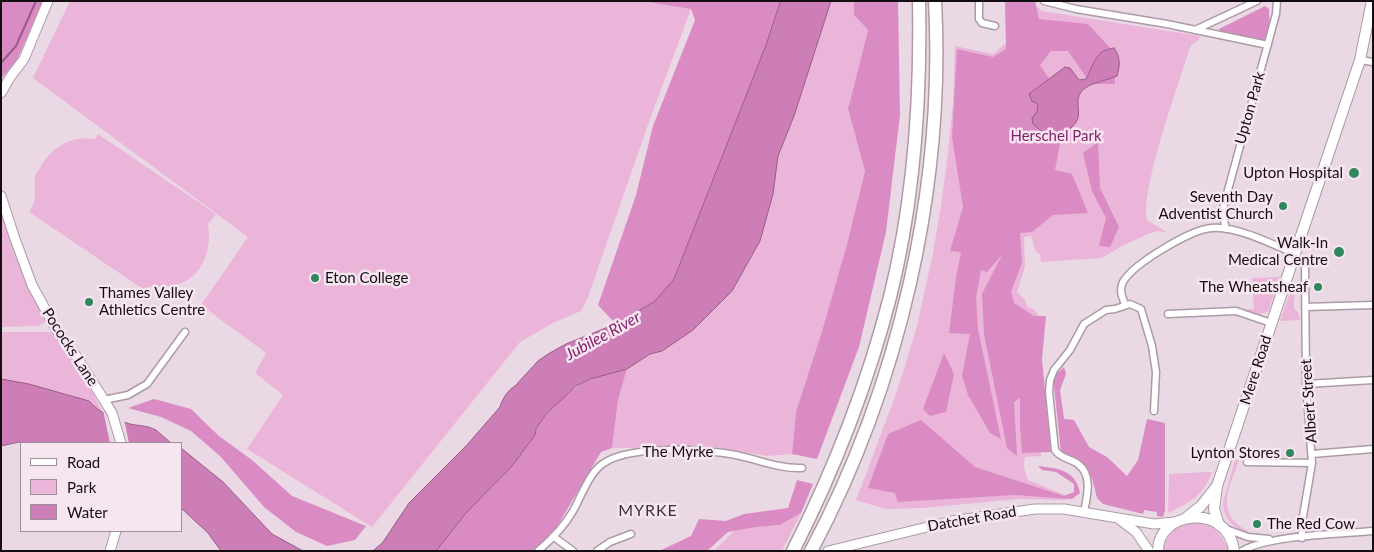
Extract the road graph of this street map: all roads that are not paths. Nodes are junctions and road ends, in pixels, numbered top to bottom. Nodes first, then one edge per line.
1 (48, 1) edge
2 (919, 1) edge
3 (935, 1) edge
4 (979, 1) edge
5 (1044, 1) edge
6 (1257, 1) edge
7 (1277, 1) edge
8 (1372, 1) edge
9 (995, 26) dead end
10 (1194, 30) junction
11 (1268, 45) junction
12 (1360, 60) junction
13 (1373, 62) edge
14 (1, 93) edge
15 (1, 196) edge
16 (1226, 229) junction
17 (1295, 254) junction
18 (1305, 264) dead end
19 (1124, 304) junction
20 (1373, 305) edge
21 (1305, 307) junction
22 (1168, 314) dead end
23 (1271, 323) junction
24 (185, 332) dead end
25 (1373, 380) edge
26 (1306, 384) junction
27 (104, 400) junction
28 (1154, 411) dead end
29 (121, 442) edge
30 (1373, 449) edge
31 (1312, 454) junction
32 (1246, 462) dead end
33 (1312, 463) junction
34 (802, 468) dead end
35 (1217, 486) junction
36 (1084, 512) junction
37 (1118, 519) junction
38 (1180, 520) junction
39 (1221, 526) junction
40 (1373, 531) edge
41 (116, 532) edge
42 (631, 534) dead end
43 (554, 537) junction
44 (1302, 538) junction
45 (1275, 540) junction
46 (110, 551) edge
47 (538, 551) edge
48 (572, 551) edge
49 (598, 551) edge
50 (793, 551) edge
51 (812, 551) edge
52 (828, 551) edge
53 (1149, 551) edge
54 (1158, 551) edge
55 (1234, 551) edge
56 (1242, 551) edge

1 - 14 main road
2 - 50 highway
3 - 51 highway
4 - 9 street
5 - 10 street
6 - 10 street
7 - 11 street, Upton Park
8 - 12 main road
10 - 11 street
11 - 16 street, Upton Park
12 - 13 street
12 - 17 main road
15 - 27 main road, Pococks Lane
16 - 17 street
16 - 19 street
17 - 23 main road, Mere Road
18 - 21 street, Albert Street
19 - 28 street
19 - 36 street
20 - 21 street
21 - 26 street, Albert Street
22 - 23 street
23 - 35 main road, Mere Road
24 - 27 street
25 - 26 street
26 - 31 street, Albert Street
27 - 29 main road, Pococks Lane
30 - 31 street
31 - 33 street, Albert Street
32 - 33 street
33 - 44 street, Albert Street
34 - 43 street, The Myrke
35 - 38 main road
35 - 39 main road
36 - 37 main road, Datchet Road
36 - 52 main road, Datchet Road
37 - 38 main road, Datchet Road
37 - 53 main road, Datchet Road
38 - 39 main road
38 - 54 main road
39 - 45 street
39 - 55 main road
40 - 44 street
41 - 46 main road
42 - 49 street
43 - 47 street, The Myrke
43 - 48 street
44 - 45 street
45 - 56 street

